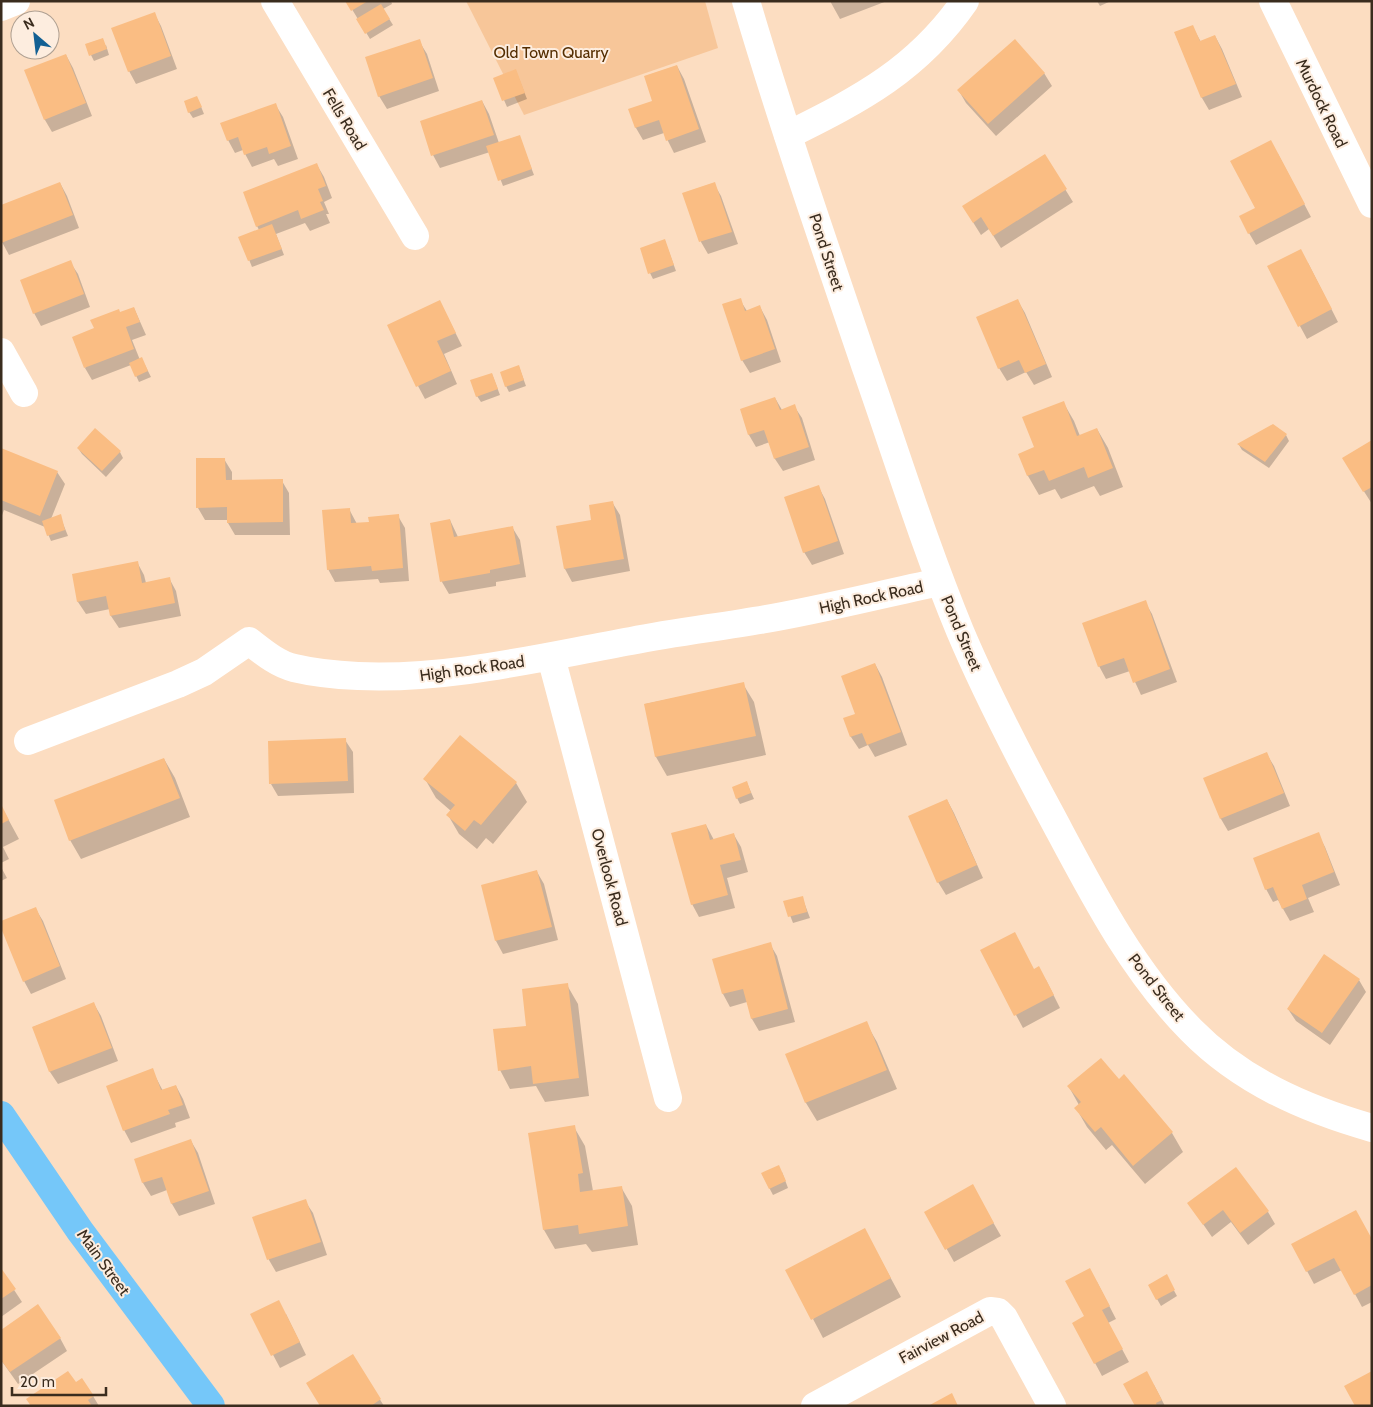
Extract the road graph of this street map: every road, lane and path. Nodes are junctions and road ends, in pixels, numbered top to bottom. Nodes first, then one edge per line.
1 (16, 1) edge
2 (275, 1) edge
3 (746, 1) edge
4 (965, 1) edge
5 (1273, 1) edge
6 (1, 7) edge
7 (788, 135) junction
8 (1372, 204) edge
9 (415, 236) dead end
10 (1, 352) edge
11 (24, 393) dead end
12 (940, 582) junction
13 (551, 657) junction
14 (28, 741) dead end
15 (668, 1098) dead end
16 (1, 1115) edge
17 (1372, 1128) edge
18 (211, 1406) edge
19 (815, 1406) edge
20 (1052, 1406) edge

1 - 6 street
2 - 9 street, Fells Road
3 - 7 street, Pond Street
4 - 7 street
5 - 8 street, Murdock Road
7 - 12 street, Pond Street
10 - 11 street
12 - 13 street, High Rock Road
12 - 17 street, Pond Street
13 - 14 street, High Rock Road
13 - 15 street, Overlook Road
16 - 18 main road, Main Street
19 - 20 street, Fairview Road

